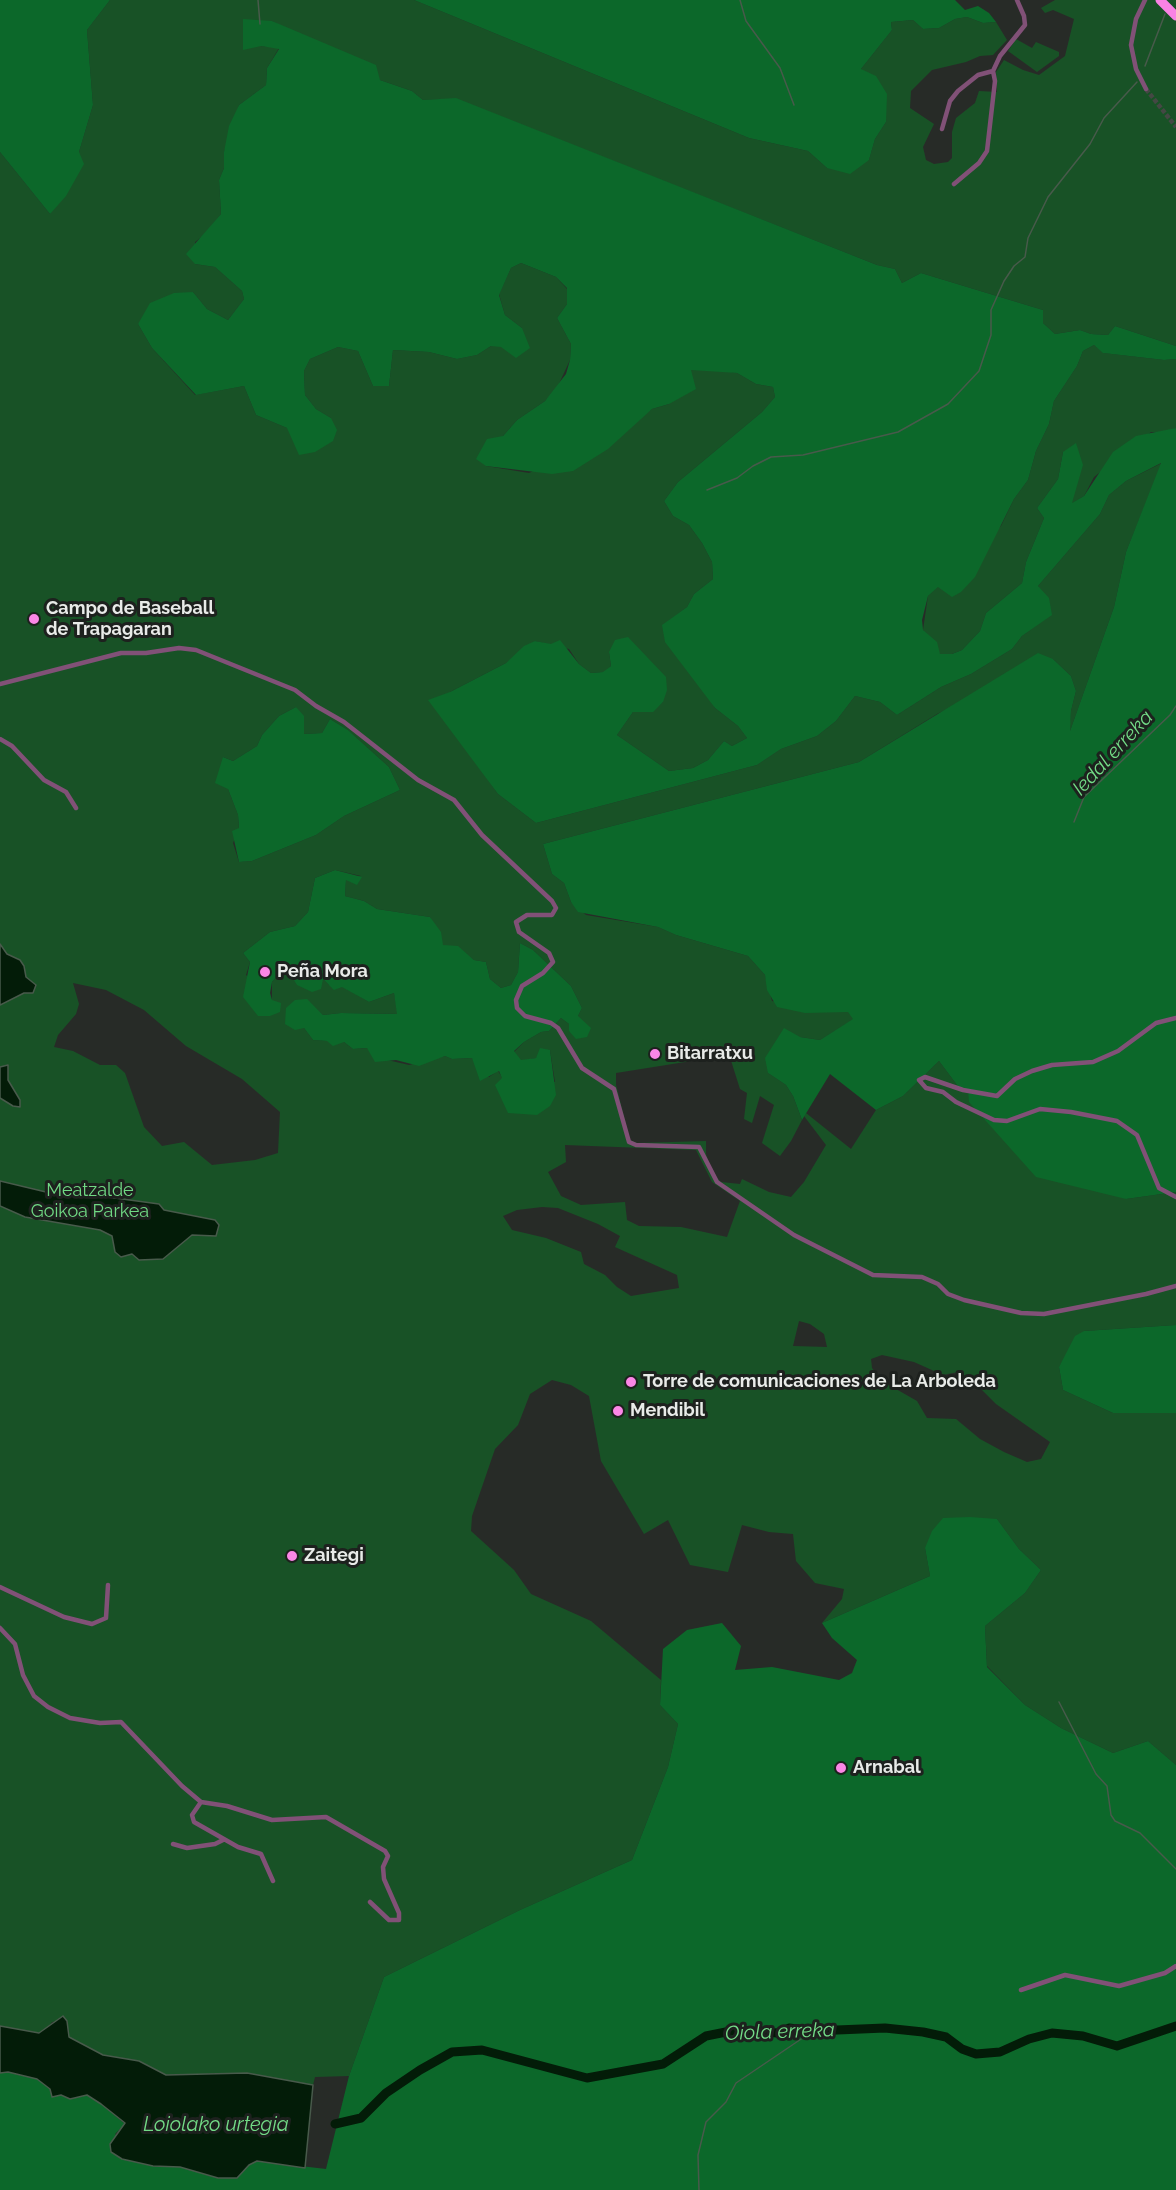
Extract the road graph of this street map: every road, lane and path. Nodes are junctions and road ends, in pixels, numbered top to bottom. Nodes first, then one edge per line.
1 (1017, 0) edge
2 (1145, 0) edge
3 (1160, 0) edge
4 (1176, 16) edge
5 (993, 71) junction
6 (1146, 89) tunnel mouth
7 (942, 129) dead end
8 (954, 184) dead end
9 (0, 684) edge
10 (0, 739) edge
11 (76, 808) dead end
12 (1176, 1018) edge
13 (1176, 1197) edge
14 (1176, 1286) edge
15 (108, 1585) dead end
16 (0, 1587) edge
17 (0, 1628) edge
18 (201, 1802) junction
19 (223, 1840) junction
20 (173, 1844) dead end
21 (273, 1881) dead end
22 (370, 1902) dead end
23 (1176, 1966) edge
24 (1021, 1990) dead end

1 - 5 street
2 - 6 street
3 - 4 highway
5 - 7 street
5 - 8 street
9 - 14 street
10 - 11 street
12 - 13 street
15 - 16 street
17 - 18 street
18 - 19 street
18 - 22 street
19 - 20 street
19 - 21 street
23 - 24 street

